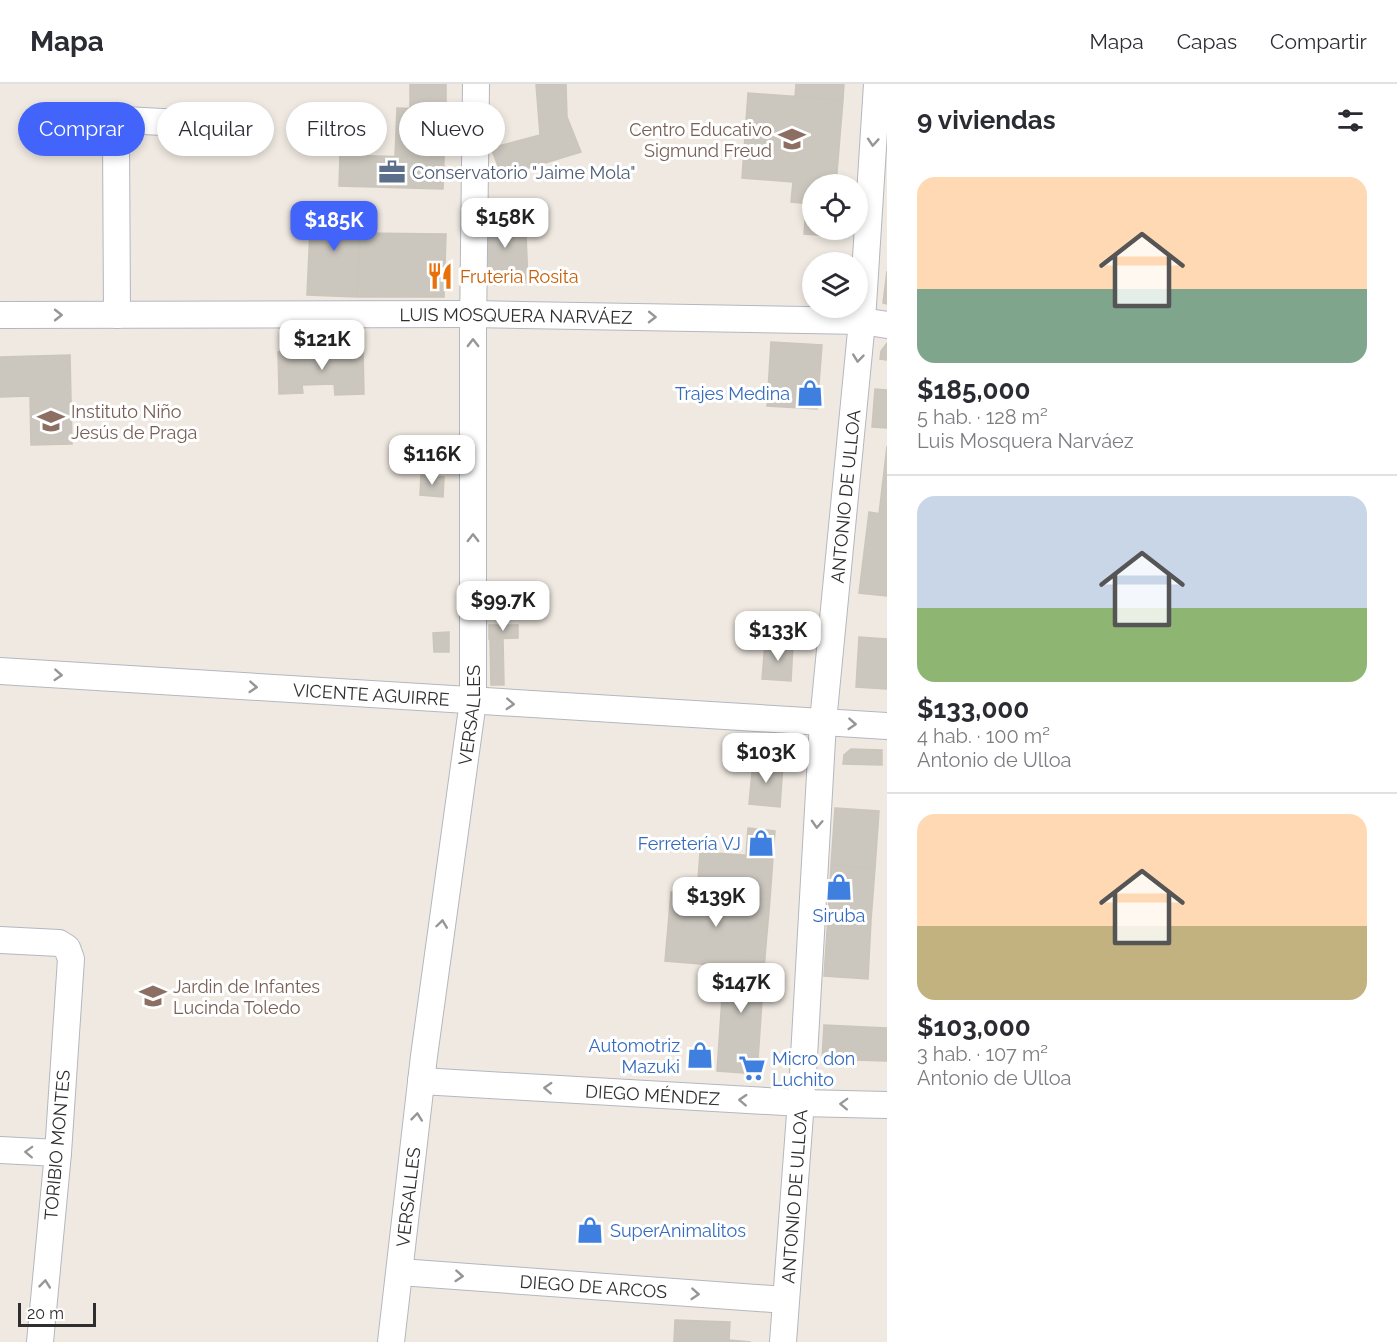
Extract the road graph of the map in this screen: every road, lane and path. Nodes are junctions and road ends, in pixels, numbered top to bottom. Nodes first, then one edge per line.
1 (476, 84) edge
2 (877, 84) edge
3 (157, 122) edge
4 (473, 314) junction
5 (0, 315) edge
6 (117, 315) junction
7 (862, 321) junction
8 (887, 325) edge
9 (0, 671) edge
10 (473, 701) junction
11 (823, 722) junction
12 (887, 726) edge
13 (0, 940) edge
14 (420, 1081) junction
15 (801, 1104) junction
16 (887, 1106) edge
17 (0, 1150) edge
18 (58, 1153) junction
19 (400, 1272) junction
20 (785, 1300) junction
21 (40, 1342) edge
22 (391, 1342) edge
23 (783, 1342) edge

1 - 4 street, VERSALLES
2 -> 7 street, ANTONIO DE ULLOA
3 - 6 street
4 - 6 street, LUIS MOSQUERA NARVÁEZ
4 -> 7 street, LUIS MOSQUERA NARVÁEZ
10 -> 4 street, VERSALLES
5 -> 6 street, LUIS MOSQUERA NARVÁEZ
7 - 8 street, LUIS MOSQUERA NARVÁEZ
7 -> 11 street, ANTONIO DE ULLOA
9 -> 10 street, VICENTE AGUIRRE
10 -> 11 street, VICENTE AGUIRRE
14 -> 10 street, VERSALLES
11 -> 12 street, VICENTE AGUIRRE
11 -> 15 street, ANTONIO DE ULLOA
13 - 18 street, TORIBIO MONTES
15 -> 14 street, DIEGO MÉNDEZ
19 -> 14 street, VERSALLES
16 -> 15 street, DIEGO MÉNDEZ
15 - 20 street, ANTONIO DE ULLOA
18 -> 17 street
21 -> 18 street, TORIBIO MONTES
19 -> 20 street, DIEGO DE ARCOS
19 - 22 street, VERSALLES
20 - 23 street, ANTONIO DE ULLOA

